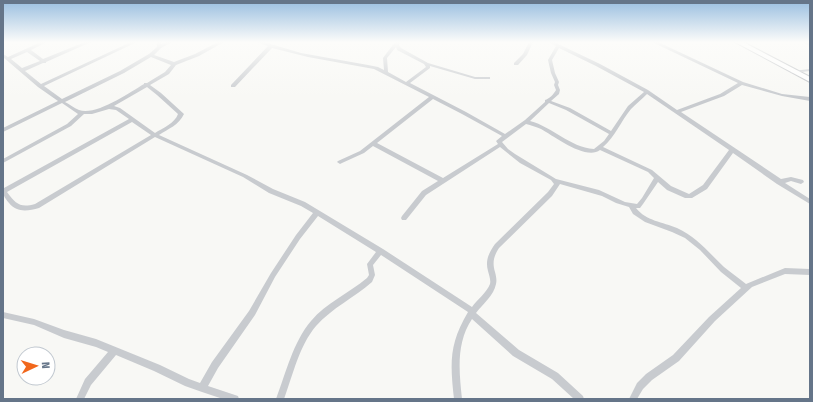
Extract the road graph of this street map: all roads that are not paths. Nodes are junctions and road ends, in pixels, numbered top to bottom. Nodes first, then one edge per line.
1 (11, 61) edge
2 (47, 61) edge
3 (94, 61) edge
4 (142, 61) edge
5 (165, 61) edge
6 (182, 61) edge
7 (257, 61) edge
8 (338, 61) edge
9 (385, 61) edge
10 (422, 61) edge
11 (520, 61) edge
12 (550, 61) edge
13 (589, 61) edge
14 (694, 61) edge
15 (772, 61) edge
16 (44, 62) joint
17 (174, 64) junction
18 (428, 64) junction
19 (516, 64) dead end
20 (810, 70) edge
21 (24, 72) junction
22 (792, 72) junction
23 (386, 73) junction
24 (488, 78) dead end
25 (810, 80) edge
26 (741, 83) junction
27 (146, 84) junction
28 (406, 84) junction
29 (40, 86) junction
30 (233, 86) dead end
31 (647, 92) junction
32 (432, 97) junction
33 (810, 99) edge
34 (547, 101) junction
35 (63, 102) junction
36 (109, 107) junction
37 (83, 112) junction
38 (677, 112) junction
39 (133, 119) junction
40 (526, 122) junction
41 (3, 130) edge
42 (612, 134) junction
43 (156, 136) junction
44 (505, 136) junction
45 (374, 144) junction
46 (499, 145) junction
47 (601, 148) junction
48 (732, 150) junction
49 (3, 161) edge
50 (340, 162) dead end
51 (658, 178) junction
52 (443, 181) junction
53 (556, 181) junction
54 (779, 182) junction
55 (800, 182) dead end
56 (4, 190) edge
57 (810, 202) edge
58 (630, 206) junction
59 (317, 213) junction
60 (404, 218) dead end
61 (381, 251) junction
62 (810, 272) edge
63 (746, 288) junction
64 (471, 312) junction
65 (3, 315) edge
66 (114, 351) junction
67 (202, 388) junction
68 (80, 399) edge
69 (235, 399) edge
70 (280, 399) edge
71 (458, 399) edge
72 (580, 399) edge
73 (633, 399) edge

1 - 21 street
2 - 16 street
3 - 29 street
4 - 35 street
5 - 17 street
6 - 17 street
7 - 30 street
8 - 23 street
9 - 23 street
10 - 18 street
11 - 19 street
12 - 34 street
13 - 31 street
14 - 26 street
15 - 22 highway
16 - 21 street
17 - 27 street
18 - 24 street
18 - 28 street
20 - 22 street
21 - 29 street
22 - 25 highway
23 - 28 street
26 - 33 street
26 - 38 street
27 - 36 street
27 - 43 street
28 - 32 street
29 - 35 street
31 - 38 street
31 - 42 street
32 - 44 street
32 - 45 street
34 - 40 street
34 - 42 street
35 - 37 street
35 - 41 street
36 - 37 street
36 - 39 street
37 - 49 street
38 - 48 street
39 - 43 street
39 - 56 street
40 - 44 street
40 - 47 street
42 - 47 street
43 - 56 street
43 - 59 street
44 - 46 street
45 - 50 street
45 - 52 street
46 - 52 street
46 - 53 street
47 - 51 street
48 - 51 street
48 - 54 street
51 - 58 street
52 - 60 street
53 - 58 street
53 - 64 street
54 - 55 street
54 - 57 street
58 - 63 street
59 - 61 street
59 - 67 street
61 - 64 street
61 - 70 street
62 - 63 street
63 - 73 street
64 - 71 street
64 - 72 street
65 - 66 street
66 - 67 street
66 - 68 street
67 - 69 street

